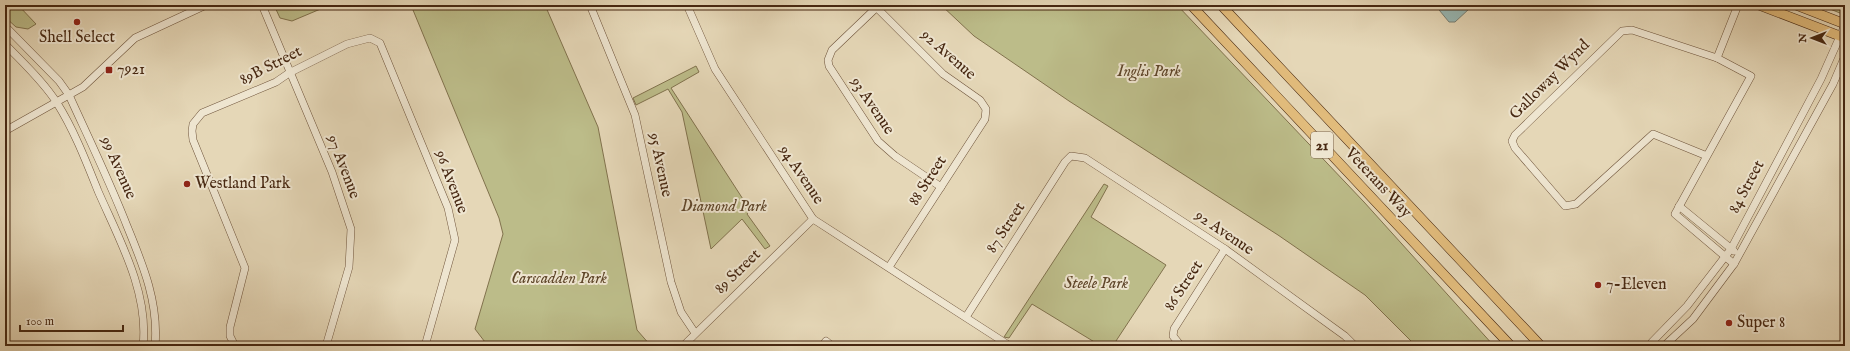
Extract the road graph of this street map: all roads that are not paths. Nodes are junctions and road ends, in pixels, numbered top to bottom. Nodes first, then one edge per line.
1 (206, 5) edge
2 (262, 5) edge
3 (590, 5) edge
4 (687, 5) edge
5 (1191, 5) edge
6 (1221, 5) edge
7 (1738, 5) edge
8 (1759, 5) edge
9 (1796, 5) edge
10 (875, 6) edge
11 (1845, 24) edge
12 (5, 26) edge
13 (1843, 37) edge
14 (370, 38) joint
15 (5, 44) edge
16 (1845, 56) edge
17 (1717, 58) junction
18 (289, 73) junction
19 (69, 95) junction
20 (57, 103) junction
21 (986, 109) joint
22 (5, 130) edge
23 (1071, 156) joint
24 (1706, 156) junction
25 (941, 187) junction
26 (1679, 206) junction
27 (813, 218) junction
28 (1225, 249) junction
29 (1731, 249) junction
30 (1739, 255) junction
31 (1726, 257) junction
32 (1734, 264) junction
33 (890, 267) junction
34 (966, 317) junction
35 (695, 333) junction
36 (824, 343) edge
37 (143, 346) edge
38 (155, 346) edge
39 (235, 346) edge
40 (326, 346) edge
41 (425, 346) edge
42 (683, 346) edge
43 (832, 346) edge
44 (1010, 346) edge
45 (1181, 346) edge
46 (1355, 346) edge
47 (1511, 346) edge
48 (1541, 346) edge
49 (1650, 346) edge
50 (1664, 346) edge

1 - 19 street
2 - 18 street, 97 Avenue
3 - 35 street, 95 Avenue
4 - 27 street, 94 Avenue
5 - 47 main road, Veterans Way / 21
6 - 48 main road, Veterans Way / 21
7 - 17 street
8 - 13 main road
9 - 11 main road
10 - 21 street, 92 Avenue
10 - 25 street, 93 Avenue
11 - 13 street, 84 Street
12 - 19 street, 99 Avenue
13 - 29 street, 84 Street
14 - 18 street, 89B Street
14 - 41 street, 96 Avenue
15 - 20 street, 99 Avenue
16 - 30 street, 84 Street
17 - 24 street, Galloway Wynd
17 - 24 street, Galloway Wynd
18 - 39 street, 89B Street
18 - 40 street, 97 Avenue
19 - 20 street
19 - 38 street, 99 Avenue
20 - 22 street
20 - 37 street, 99 Avenue
21 - 25 street, 88 Street
23 - 28 street, 92 Avenue
23 - 34 street, 87 Street
24 - 26 street, Galloway Wynd
25 - 33 street, 88 Street
26 - 29 street
26 - 31 street, Galloway Wynd
27 - 33 street, 94 Avenue
27 - 35 street, 89 Street
28 - 45 street, 86 Street
28 - 46 street, 92 Avenue
29 - 30 street
29 - 31 street, 84 Street
30 - 32 street, 84 Street
31 - 32 street, Galloway Wynd
31 - 49 street, 84 Street
32 - 50 street, 84 Street
33 - 34 street, 94 Avenue
34 - 44 street, 94 Avenue
35 - 42 street, 89 Street
36 - 43 street

